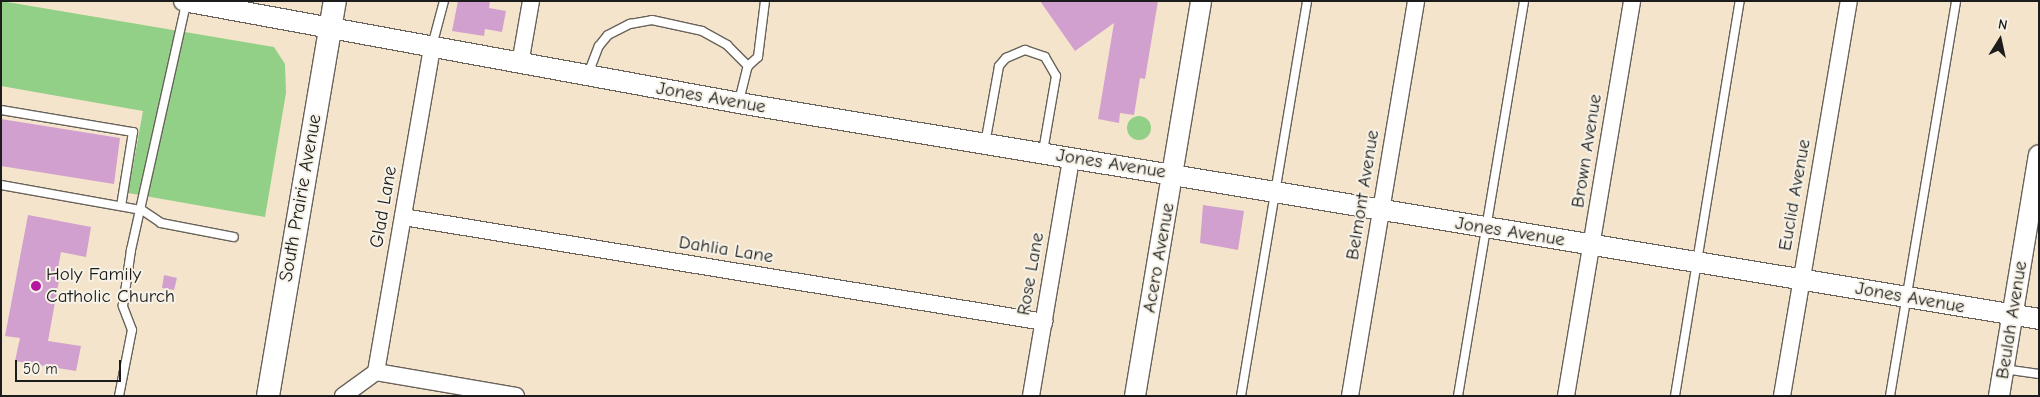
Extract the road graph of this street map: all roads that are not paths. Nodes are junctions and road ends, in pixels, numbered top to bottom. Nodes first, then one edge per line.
1 (185, 1) edge
2 (335, 1) edge
3 (444, 1) edge
4 (531, 1) edge
5 (765, 1) edge
6 (1201, 1) edge
7 (1307, 1) edge
8 (1416, 1) edge
9 (1524, 1) edge
10 (1632, 1) edge
11 (1740, 1) edge
12 (1850, 1) edge
13 (1956, 1) edge
14 (330, 28) junction
15 (432, 48) junction
16 (520, 64) junction
17 (748, 66) junction
18 (588, 76) junction
19 (739, 103) junction
20 (1, 110) edge
21 (985, 145) junction
22 (1042, 154) junction
23 (2039, 155) edge
24 (1071, 159) junction
25 (1173, 174) junction
26 (2, 187) edge
27 (1274, 192) junction
28 (120, 206) junction
29 (142, 210) junction
30 (1381, 211) junction
31 (2034, 211) edge
32 (403, 217) junction
33 (1485, 228) junction
34 (234, 237) dead end
35 (1592, 245) junction
36 (1698, 262) junction
37 (1801, 279) junction
38 (1906, 297) junction
39 (2013, 315) junction
40 (2039, 320) edge
41 (1044, 322) junction
42 (2004, 369) junction
43 (376, 372) junction
44 (2039, 374) edge
45 (119, 396) edge
46 (268, 396) edge
47 (343, 396) edge
48 (516, 396) edge
49 (1031, 396) edge
50 (1135, 396) edge
51 (1241, 396) edge
52 (1350, 396) edge
53 (1458, 396) edge
54 (1566, 396) edge
55 (1675, 396) edge
56 (1782, 396) edge
57 (1890, 396) edge
58 (1999, 396) edge

1 - 14 street, Jones Avenue
1 - 29 lane
2 - 14 main road, South Prairie Avenue
3 - 15 lane
4 - 16 street
5 - 17 lane
6 - 25 street, Acero Avenue
7 - 27 lane
8 - 30 street, Belmont Avenue
9 - 33 lane
10 - 35 street, Brown Avenue
11 - 36 lane
12 - 37 street, Euclid Avenue
13 - 38 lane
14 - 15 street, Jones Avenue
14 - 46 main road, South Prairie Avenue
15 - 16 street, Jones Avenue
15 - 32 street, Glad Lane
16 - 18 street, Jones Avenue
17 - 18 lane
17 - 19 lane
18 - 19 street, Jones Avenue
19 - 21 street, Jones Avenue
20 - 28 lane
21 - 22 street, Jones Avenue
21 - 22 lane
22 - 24 street, Jones Avenue
23 - 31 street, Beulah Avenue
24 - 25 street, Jones Avenue
24 - 41 street, Rose Lane
25 - 27 street, Jones Avenue
25 - 50 street, Acero Avenue
26 - 28 lane
27 - 30 street, Jones Avenue
27 - 51 lane
28 - 29 lane
29 - 34 lane
29 - 45 lane
30 - 33 street, Jones Avenue
30 - 52 street, Belmont Avenue
31 - 39 street, Beulah Avenue
32 - 41 street, Dahlia Lane
32 - 43 street, Glad Lane
33 - 35 street, Jones Avenue
33 - 53 lane
35 - 36 street, Jones Avenue
35 - 54 street, Brown Avenue
36 - 37 street, Jones Avenue
36 - 55 lane
37 - 38 street, Jones Avenue
37 - 56 street, Euclid Avenue
38 - 39 street, Jones Avenue
38 - 57 lane
39 - 40 street, Jones Avenue
39 - 42 street, Beulah Avenue
41 - 49 street, Rose Lane
42 - 44 lane
42 - 58 street, Beulah Avenue
43 - 47 street
43 - 48 street

